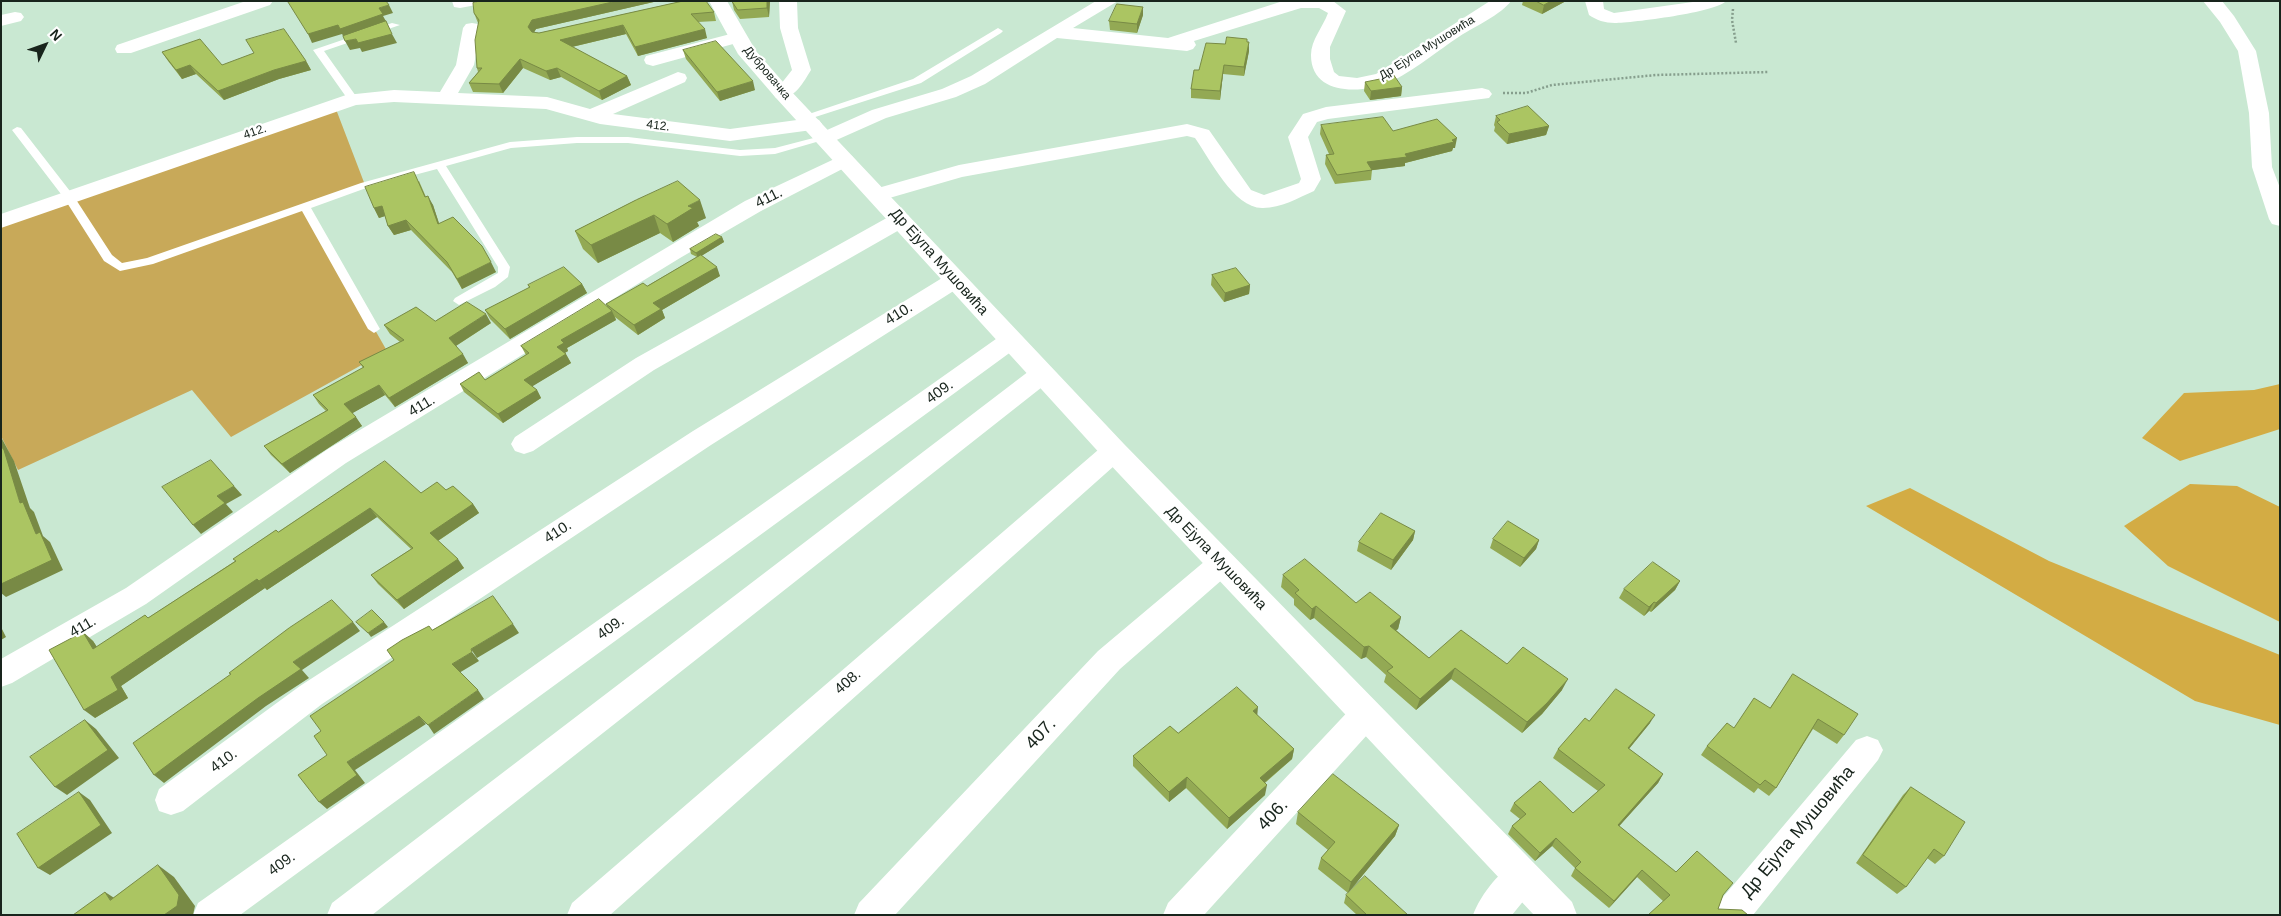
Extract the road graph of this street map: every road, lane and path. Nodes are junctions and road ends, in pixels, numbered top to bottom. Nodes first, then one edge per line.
1 (264, 1) edge
2 (718, 1) edge
3 (788, 1) edge
4 (1109, 1) edge
5 (1502, 1) edge
6 (1594, 1) edge
7 (2212, 1) edge
8 (1717, 2) edge
9 (395, 25) dead end
10 (472, 28) dead end
11 (998, 31) dead end
12 (1054, 32) junction
13 (738, 37) junction
14 (1170, 43) junction
15 (1736, 43) dead end
16 (1189, 45) dead end
17 (124, 49) dead end
18 (653, 60) dead end
19 (1768, 72) dead end
20 (678, 78) dead end
21 (783, 94) junction
22 (1482, 94) joint
23 (446, 98) junction
24 (353, 99) junction
25 (591, 116) junction
26 (814, 126) junction
27 (17, 130) dead end
28 (846, 160) junction
29 (440, 165) junction
30 (879, 195) junction
31 (69, 197) junction
32 (305, 207) junction
33 (2280, 219) edge
34 (900, 220) junction
35 (1, 221) edge
36 (955, 280) junction
37 (459, 301) dead end
38 (374, 329) dead end
39 (1011, 340) junction
40 (1042, 374) junction
41 (524, 444) dead end
42 (1114, 451) junction
43 (1221, 564) junction
44 (4, 670) edge
45 (1366, 714) junction
46 (1867, 750) dead end
47 (171, 800) dead end
48 (1522, 876) junction
49 (210, 915) edge
50 (344, 915) edge
51 (584, 915) edge
52 (871, 915) edge
53 (1180, 915) edge
54 (1490, 915) edge
55 (1559, 915) edge
56 (1730, 915) edge

1 - 17 street
2 - 13 main road, Дубровачка
3 - 21 street
4 - 12 street
5 - 14 street, Др Ејупа Мушовића
6 - 8 street
7 - 33 street
8 - 15 path
9 - 24 lane
10 - 23 street
11 - 26 lane
12 - 14 street, Др Ејупа Мушовића
12 - 26 street
13 - 18 street
13 - 21 main road, Дубровачка
14 - 16 street, Др Ејупа Мушовића
19 - 22 path
20 - 25 street
21 - 26 main road, Дубровачка
22 - 30 street, Др Ејупа Мушовића
23 - 24 street, 412.
23 - 25 street, 412.
24 - 31 street, 412.
25 - 26 street, 412.
26 - 28 main road, Др Ејупа Мушовића
26 - 29 lane
27 - 31 lane
28 - 30 main road, Др Ејупа Мушовића
28 - 44 street, 411.
29 - 32 lane
29 - 37 lane
30 - 34 main road, Др Ејупа Мушовића
31 - 32 lane
31 - 35 street, 412.
32 - 38 lane
34 - 36 main road, Др Ејупа Мушовића
34 - 41 street
36 - 39 main road, Др Ејупа Мушовића
36 - 47 street, 410.
39 - 40 main road, Др Ејупа Мушовића
39 - 49 street, 409.
40 - 42 main road, Др Ејупа Мушовића
40 - 50 street
42 - 43 main road, Др Ејупа Мушовића
42 - 51 street, 408.
43 - 45 main road, Др Ејупа Мушовића
43 - 52 street, 407.
45 - 48 main road, Др Ејупа Мушовића
45 - 53 street, 406.
46 - 56 street, Др Ејупа Мушовића
48 - 54 street
48 - 55 main road, Др Ејупа Мушовића

